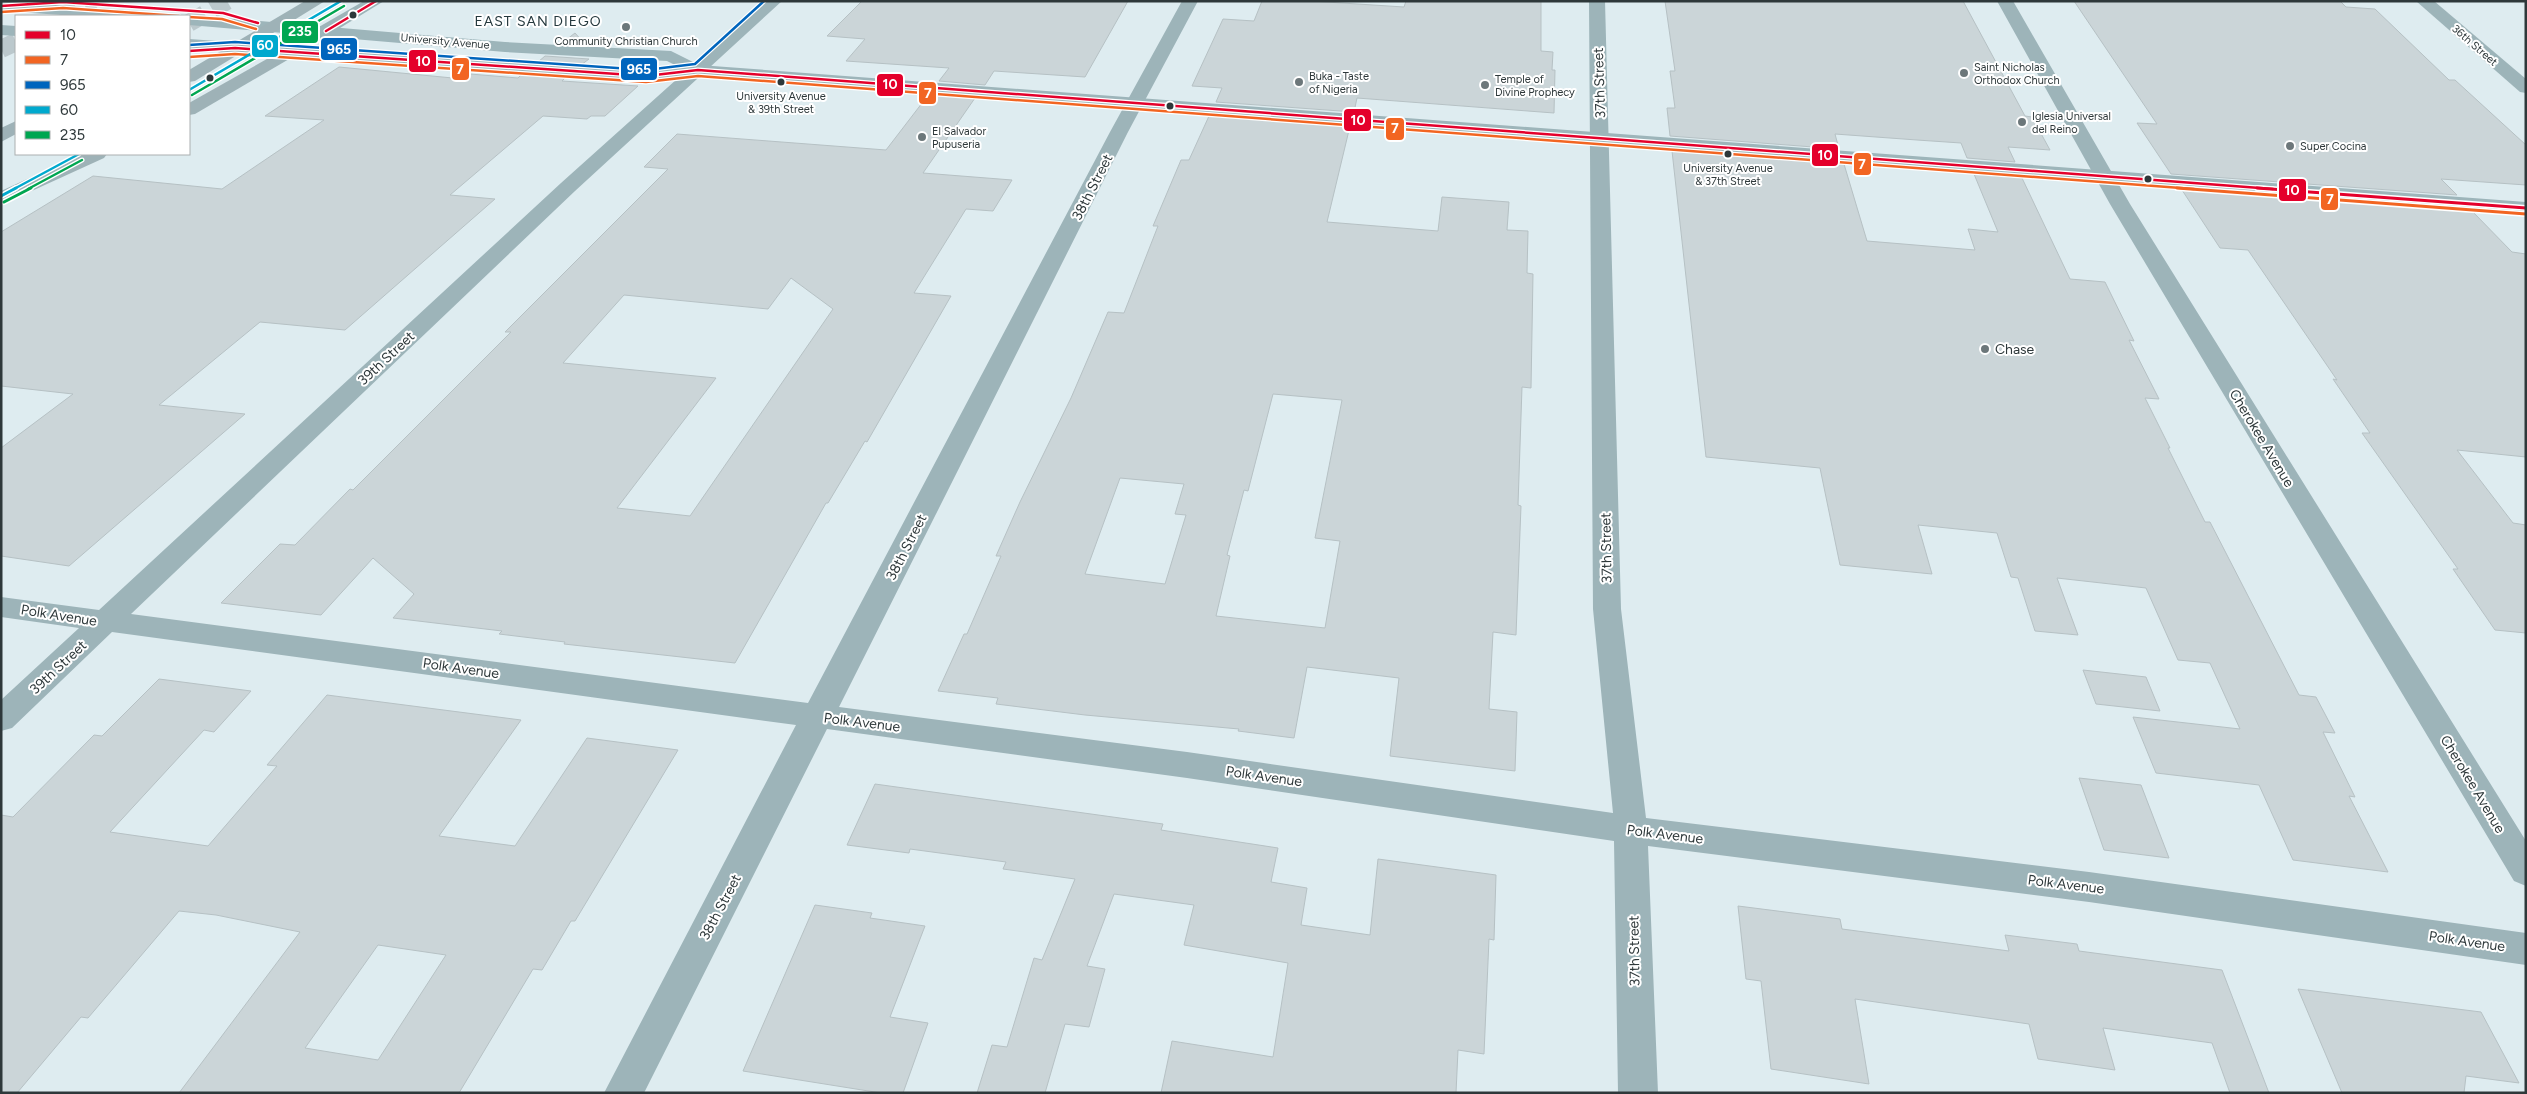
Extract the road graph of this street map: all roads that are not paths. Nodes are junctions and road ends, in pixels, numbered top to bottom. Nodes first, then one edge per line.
1 (8, 1) edge
2 (317, 1) edge
3 (376, 1) edge
4 (774, 1) edge
5 (1190, 1) edge
6 (1597, 1) edge
7 (2005, 1) edge
8 (2424, 1) edge
9 (1, 5) edge
10 (127, 15) edge
11 (190, 20) edge
12 (272, 27) junction
13 (1, 30) edge
14 (15, 31) edge
15 (326, 31) junction
16 (190, 44) edge
17 (234, 48) junction
18 (290, 51) junction
19 (698, 70) junction
20 (190, 76) edge
21 (2526, 88) edge
22 (1134, 102) junction
23 (190, 109) edge
24 (15, 120) edge
25 (1, 127) edge
26 (15, 127) edge
27 (1, 136) edge
28 (1601, 137) junction
29 (59, 155) edge
30 (95, 155) edge
31 (2103, 176) junction
32 (1, 188) edge
33 (1, 199) edge
34 (2526, 208) edge
35 (1, 607) edge
36 (106, 622) junction
37 (819, 716) junction
38 (1, 719) edge
39 (1631, 830) junction
40 (2526, 871) edge
41 (2526, 949) edge
42 (623, 1093) edge
43 (1638, 1093) edge

1 - 9 highway
2 - 12 highway
3 - 15 street
4 - 19 street, 39th Street
5 - 22 street, 38th Street
6 - 28 street, 37th Street
7 - 31 street, Cherokee Avenue
8 - 21 street, 36th Street
9 - 10 main road
11 - 12 main road, University Avenue
12 - 15 main road, University Avenue
12 - 17 highway
13 - 14 main road
15 - 18 street
15 - 19 main road, University Avenue
16 - 17 main road, University Avenue
17 - 18 main road, University Avenue
17 - 20 highway
18 - 19 main road, University Avenue
18 - 23 highway
19 - 22 main road, University Avenue
19 - 36 street, 39th Street
22 - 28 main road, University Avenue
22 - 37 street, 38th Street
24 - 25 highway
26 - 27 highway
28 - 31 main road, University Avenue
28 - 39 street, 37th Street
29 - 32 highway
30 - 33 highway
31 - 34 main road, University Avenue
31 - 40 street, Cherokee Avenue
35 - 36 street, Polk Avenue
36 - 37 street, Polk Avenue
36 - 38 street, 39th Street
37 - 39 street, Polk Avenue
37 - 42 street, 38th Street
39 - 41 street, Polk Avenue
39 - 43 street, 37th Street

